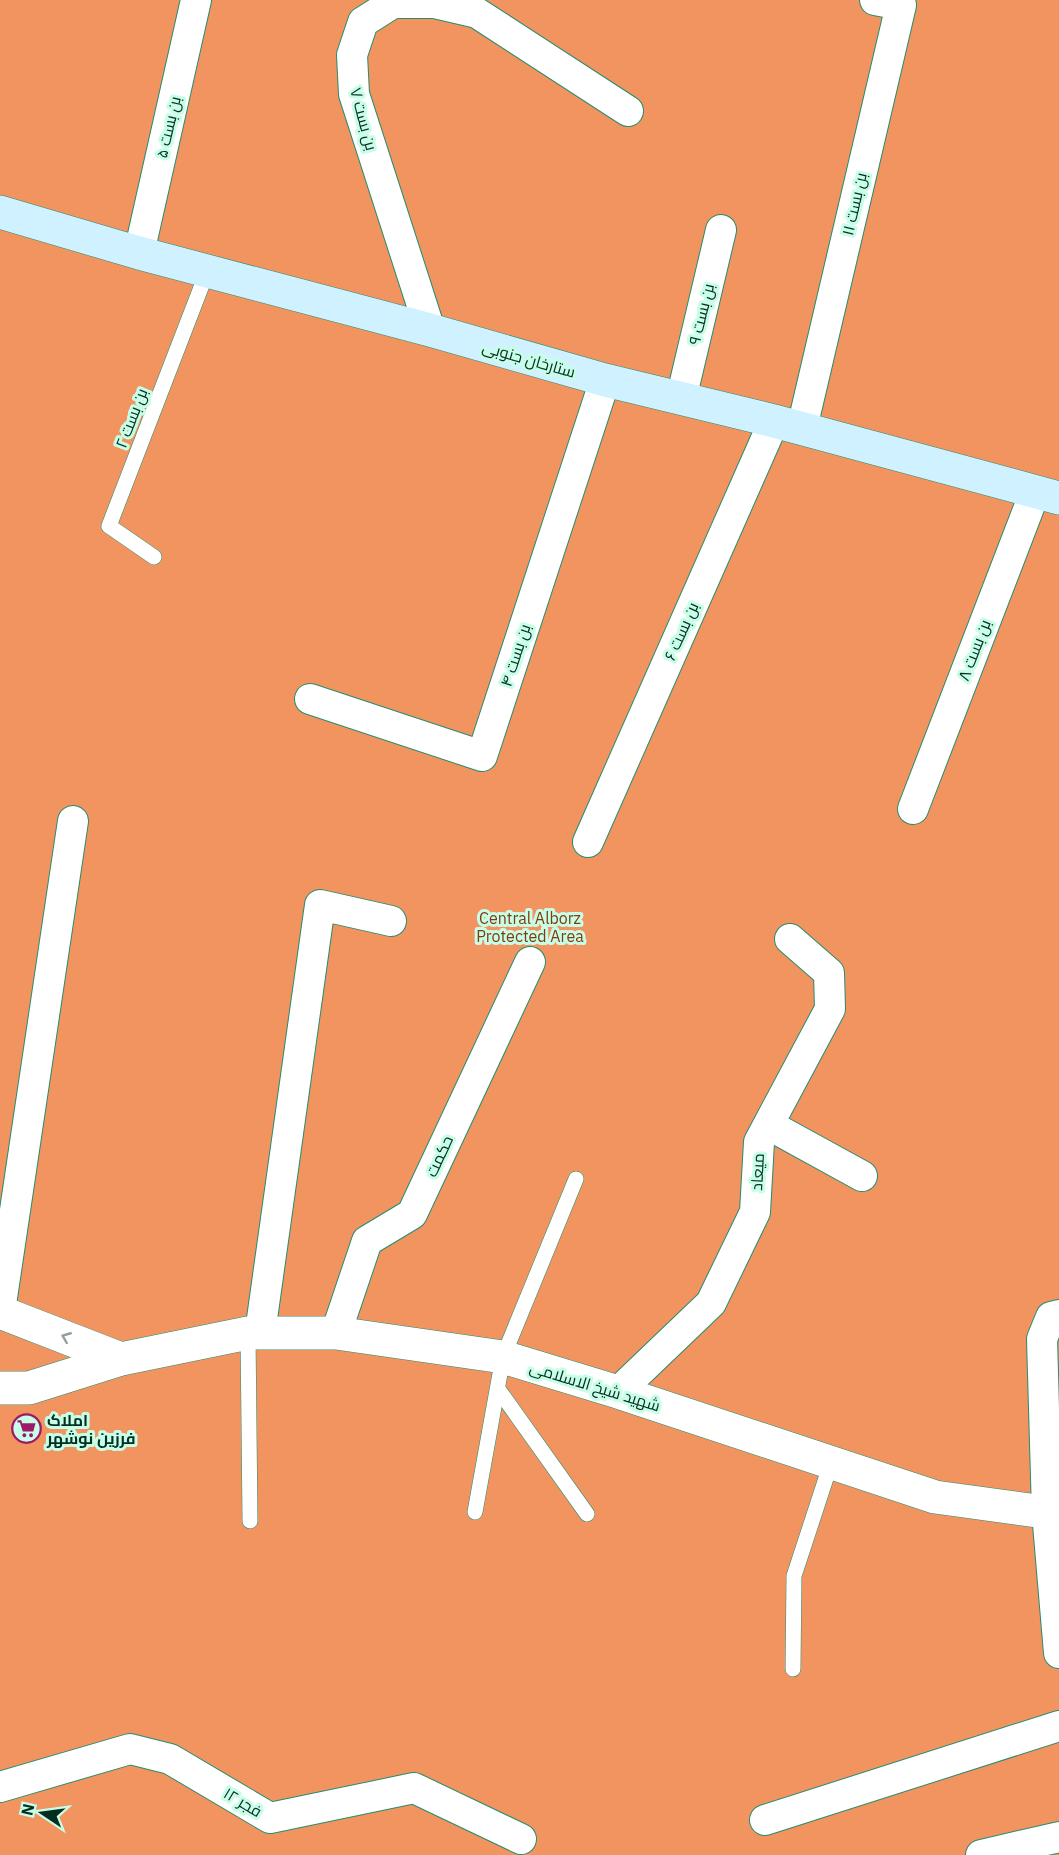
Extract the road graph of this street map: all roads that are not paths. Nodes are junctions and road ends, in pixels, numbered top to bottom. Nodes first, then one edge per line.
1 (196, 0) edge
2 (893, 2) edge
3 (628, 111) dead end
4 (0, 212) edge
5 (722, 230) dead end
6 (139, 254) junction
7 (207, 272) junction
8 (430, 330) junction
9 (605, 380) junction
10 (681, 399) junction
11 (788, 424) junction
12 (1047, 495) edge
13 (154, 557) dead end
14 (310, 699) dead end
15 (913, 809) dead end
16 (73, 821) dead end
17 (588, 842) dead end
18 (391, 921) dead end
19 (790, 939) dead end
20 (530, 962) dead end
21 (769, 1125) junction
22 (862, 1176) dead end
23 (576, 1179) dead end
24 (0, 1312) edge
25 (1059, 1315) edge
26 (254, 1333) junction
27 (336, 1334) junction
28 (503, 1357) junction
29 (121, 1359) junction
30 (0, 1388) edge
31 (498, 1389) junction
32 (618, 1392) junction
33 (831, 1463) junction
34 (475, 1512) dead end
35 (1053, 1513) edge
36 (587, 1514) dead end
37 (250, 1521) dead end
38 (1059, 1653) edge
39 (793, 1669) dead end
40 (1059, 1726) edge
41 (0, 1787) edge
42 (765, 1820) dead end
43 (1059, 1838) edge
44 (521, 1839) dead end
45 (981, 1855) edge

1 - 6 street, بن بست ۵
2 - 11 street, بن بست ۱۱
3 - 8 street, بن بست ۷
4 - 6 main road, ستارخان جنوبی
5 - 10 street, بن بست ۹
6 - 7 main road, ستارخان جنوبی
7 - 8 main road, ستارخان جنوبی
7 - 13 lane, بن بست ۲
8 - 9 main road, ستارخان جنوبی
9 - 10 main road, ستارخان جنوبی
9 - 14 street, بن بست ۴
10 - 11 main road, ستارخان جنوبی
11 - 12 main road, ستارخان جنوبی
11 - 17 street, بن بست ۶
12 - 15 street, بن بست ۸
16 - 24 street
18 - 26 street
19 - 21 street, میعاد
20 - 27 street, حکمت
21 - 22 street
21 - 32 street, میعاد
23 - 28 lane
29 -> 24 street
25 - 35 street
26 - 27 street, شهید شیخ الاسلامی
26 - 29 street, شهید شیخ الاسلامی
26 - 37 lane
27 - 28 street, شهید شیخ الاسلامی
28 - 31 lane
28 - 32 street, شهید شیخ الاسلامی
29 - 30 street, شهید شیخ الاسلامی
31 - 34 lane
31 - 36 lane
32 - 33 street, شهید شیخ الاسلامی
33 - 35 street, شهید شیخ الاسلامی
33 - 39 lane
35 - 38 street
40 - 42 street
41 - 44 street, فجر ۱۲
43 - 45 street

